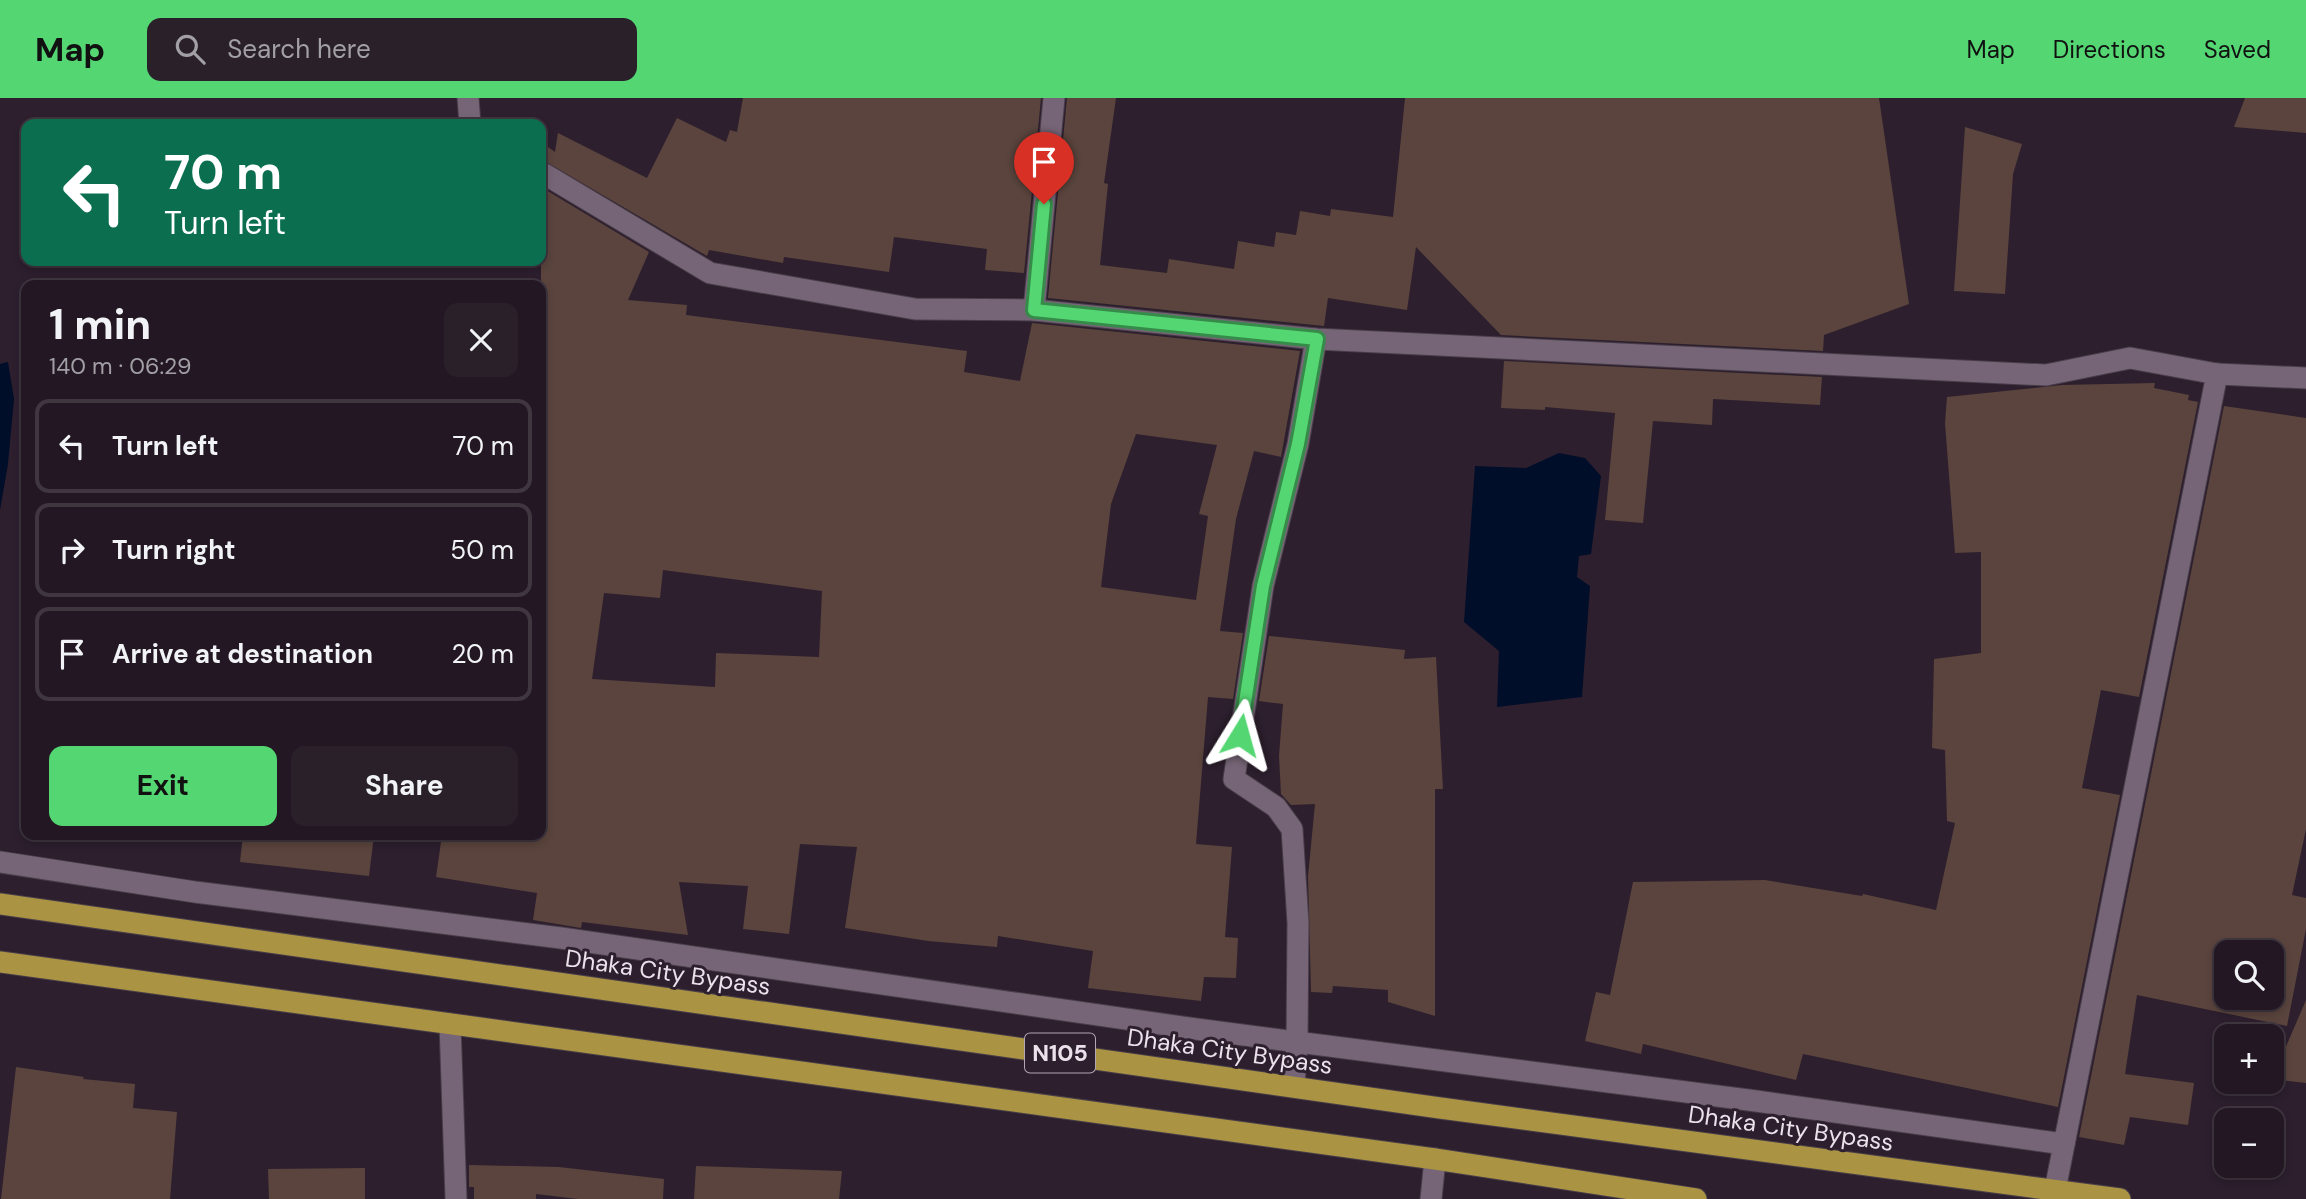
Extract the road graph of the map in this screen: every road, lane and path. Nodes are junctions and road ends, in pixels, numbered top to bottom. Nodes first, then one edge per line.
1 (468, 98) edge
2 (1054, 98) edge
3 (470, 119) edge
4 (546, 175) edge
5 (1034, 310) junction
6 (1317, 339) junction
7 (2217, 374) junction
8 (2306, 378) edge
9 (0, 862) edge
10 (0, 904) edge
11 (0, 962) edge
12 (450, 1024) junction
13 (1297, 1042) junction
14 (1294, 1086) junction
15 (2064, 1144) junction
16 (1435, 1159) junction
17 (2055, 1191) junction
18 (456, 1199) edge
19 (1432, 1199) edge
20 (1696, 1199) edge
21 (2120, 1199) edge

1 - 3 street
2 - 5 street
4 - 5 street
5 - 6 street
6 - 7 street
6 - 13 street
7 - 8 street
7 - 15 street
9 - 13 street
10 - 14 highway, Dhaka City Bypass / N105
11 - 12 highway
12 - 16 highway
12 - 18 street
13 - 14 street
13 - 15 street
14 - 17 highway, Dhaka City Bypass / N105
15 - 17 street
16 - 19 street
16 - 20 highway
17 - 21 highway, Dhaka City Bypass / N105

